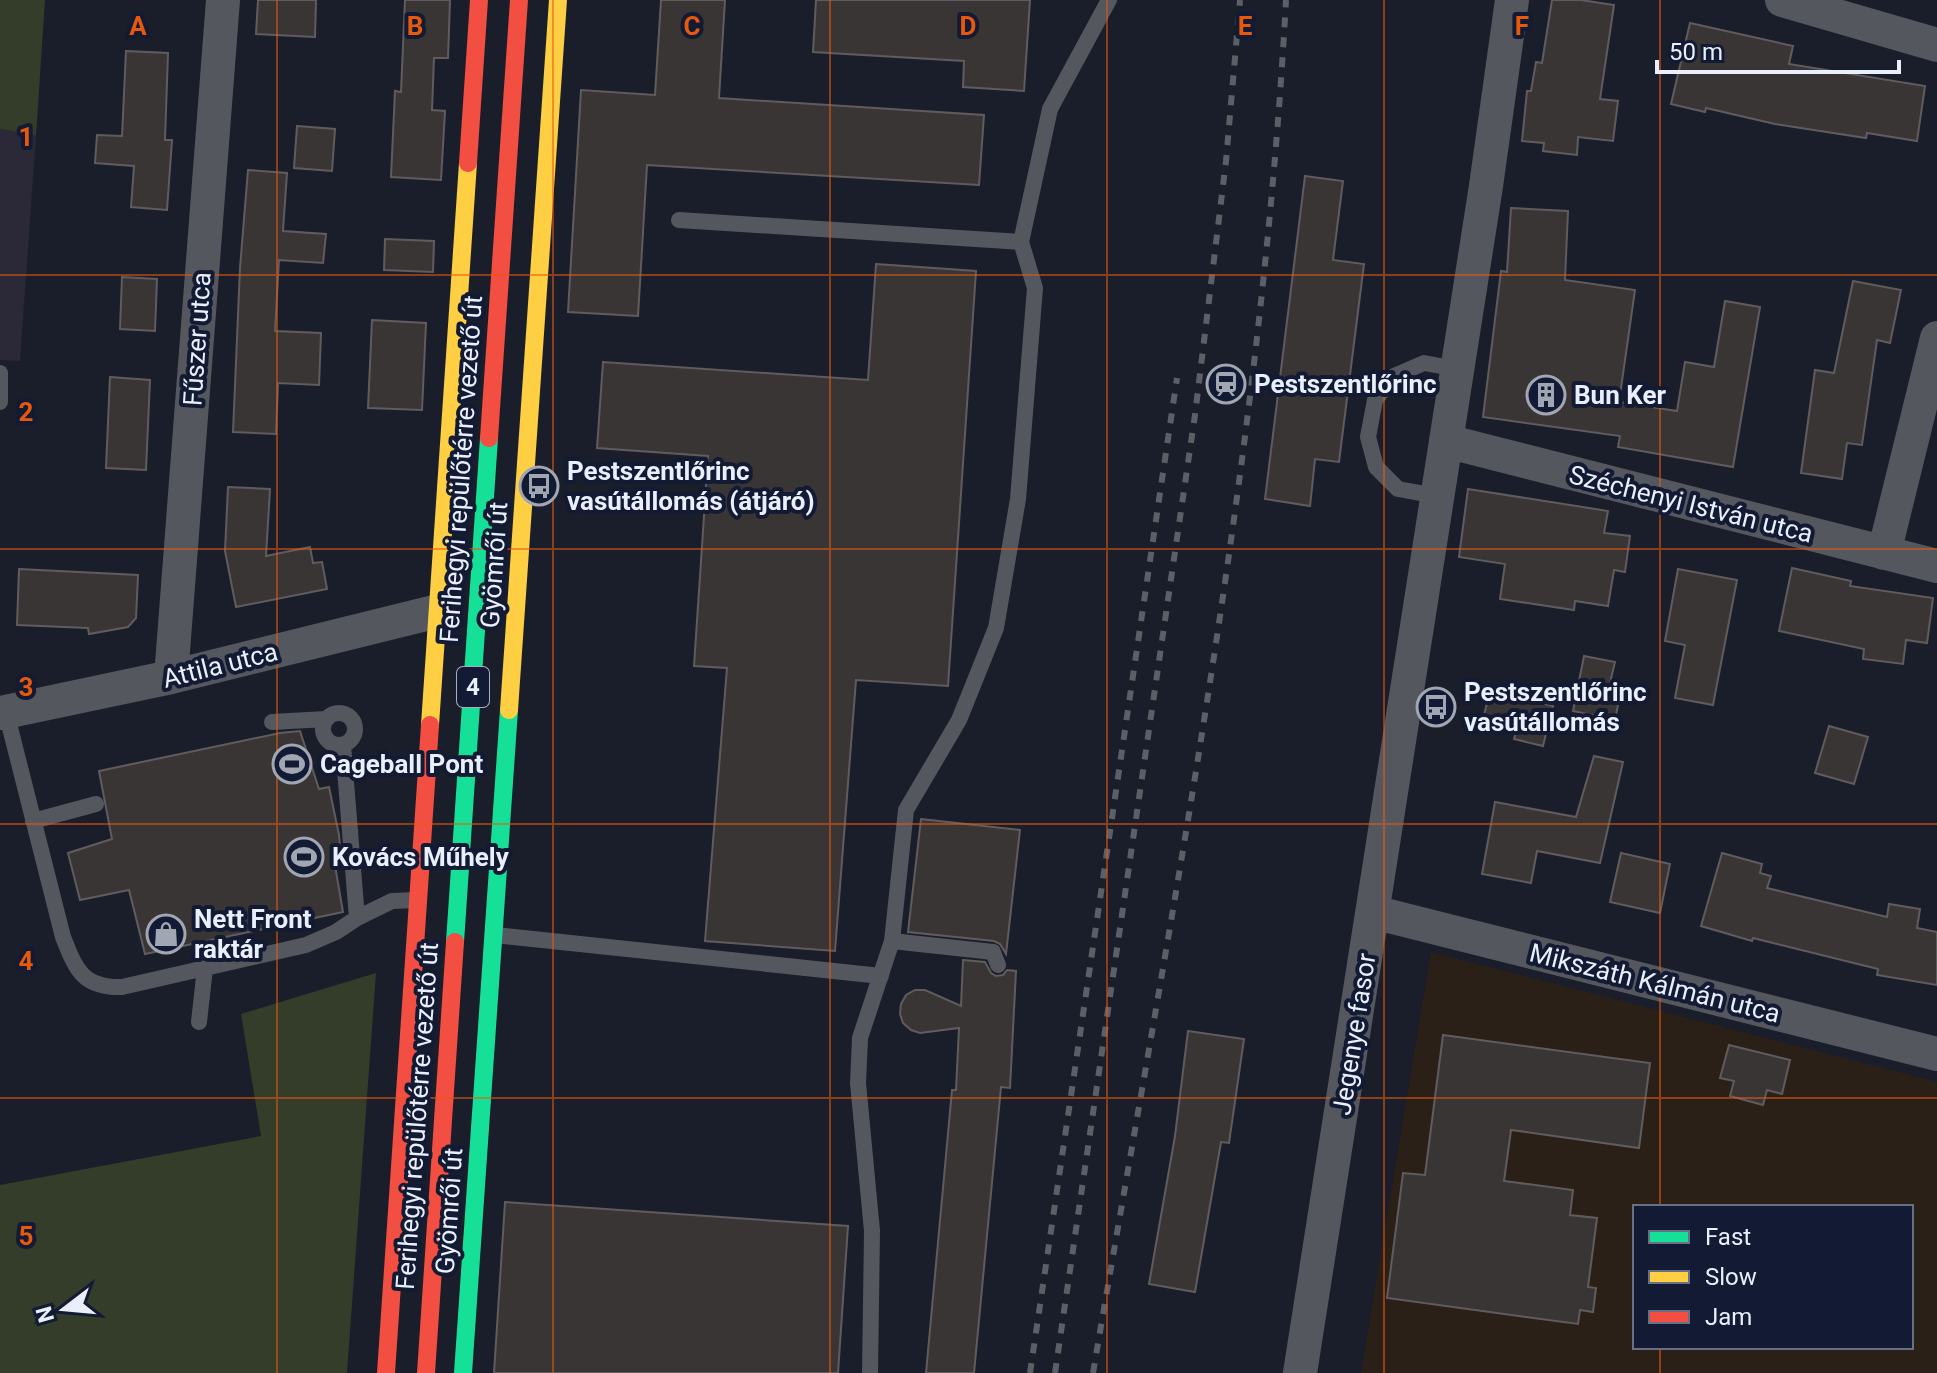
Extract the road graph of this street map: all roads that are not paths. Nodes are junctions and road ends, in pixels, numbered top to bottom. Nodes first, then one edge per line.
1 (223, 0) edge
2 (479, 0) edge
3 (519, 0) edge
4 (558, 0) edge
5 (1109, 0) edge
6 (1512, 0) edge
7 (1792, 1) edge
8 (1937, 45) edge
9 (679, 220) dead end
10 (1021, 242) junction
11 (1937, 338) edge
12 (1457, 369) junction
13 (0, 373) edge
14 (0, 402) edge
15 (1446, 441) junction
16 (1437, 496) junction
17 (1884, 553) junction
18 (1937, 566) edge
19 (438, 611) junction
20 (171, 677) junction
21 (3, 712) edge
22 (326, 719) junction
23 (272, 722) dead end
24 (343, 745) junction
25 (96, 804) dead end
26 (33, 821) junction
27 (418, 900) junction
28 (1373, 912) junction
29 (357, 918) junction
30 (495, 935) junction
31 (892, 941) junction
32 (998, 965) dead end
33 (205, 968) junction
34 (881, 976) junction
35 (199, 1022) dead end
36 (1937, 1054) edge
37 (386, 1373) edge
38 (426, 1373) edge
39 (463, 1373) edge
40 (870, 1373) edge
41 (1300, 1373) edge

1 - 20 street, Fűszer utca
2 - 19 street, Gyömrői út
3 - 38 street, Ferihegyi repülőtérre vezető út / 4
4 - 30 street, Gyömrői út
5 - 10 lane
6 - 12 street, Jegenye fasor
7 - 8 street
9 - 10 lane
10 - 31 lane
11 - 17 street
12 - 15 street, Jegenye fasor
12 - 16 lane
13 - 14 lane
15 - 16 street, Jegenye fasor
15 - 17 street, Széchenyi István utca
16 - 28 street, Jegenye fasor
17 - 18 street, Széchenyi István utca
19 - 20 street, Attila utca
19 - 27 street, Gyömrői út
20 - 21 street, Attila utca
21 - 26 lane
22 - 23 lane
22 - 24 lane
22 - 24 lane
24 - 29 lane
25 - 26 lane
26 - 33 lane
27 - 29 lane
27 - 37 street, Gyömrői út
28 - 36 street, Mikszáth Kálmán utca
28 - 41 street, Jegenye fasor
29 - 33 lane
30 - 34 lane
30 - 39 street, Gyömrői út
31 - 32 lane
31 - 34 lane
33 - 35 lane
34 - 40 lane

